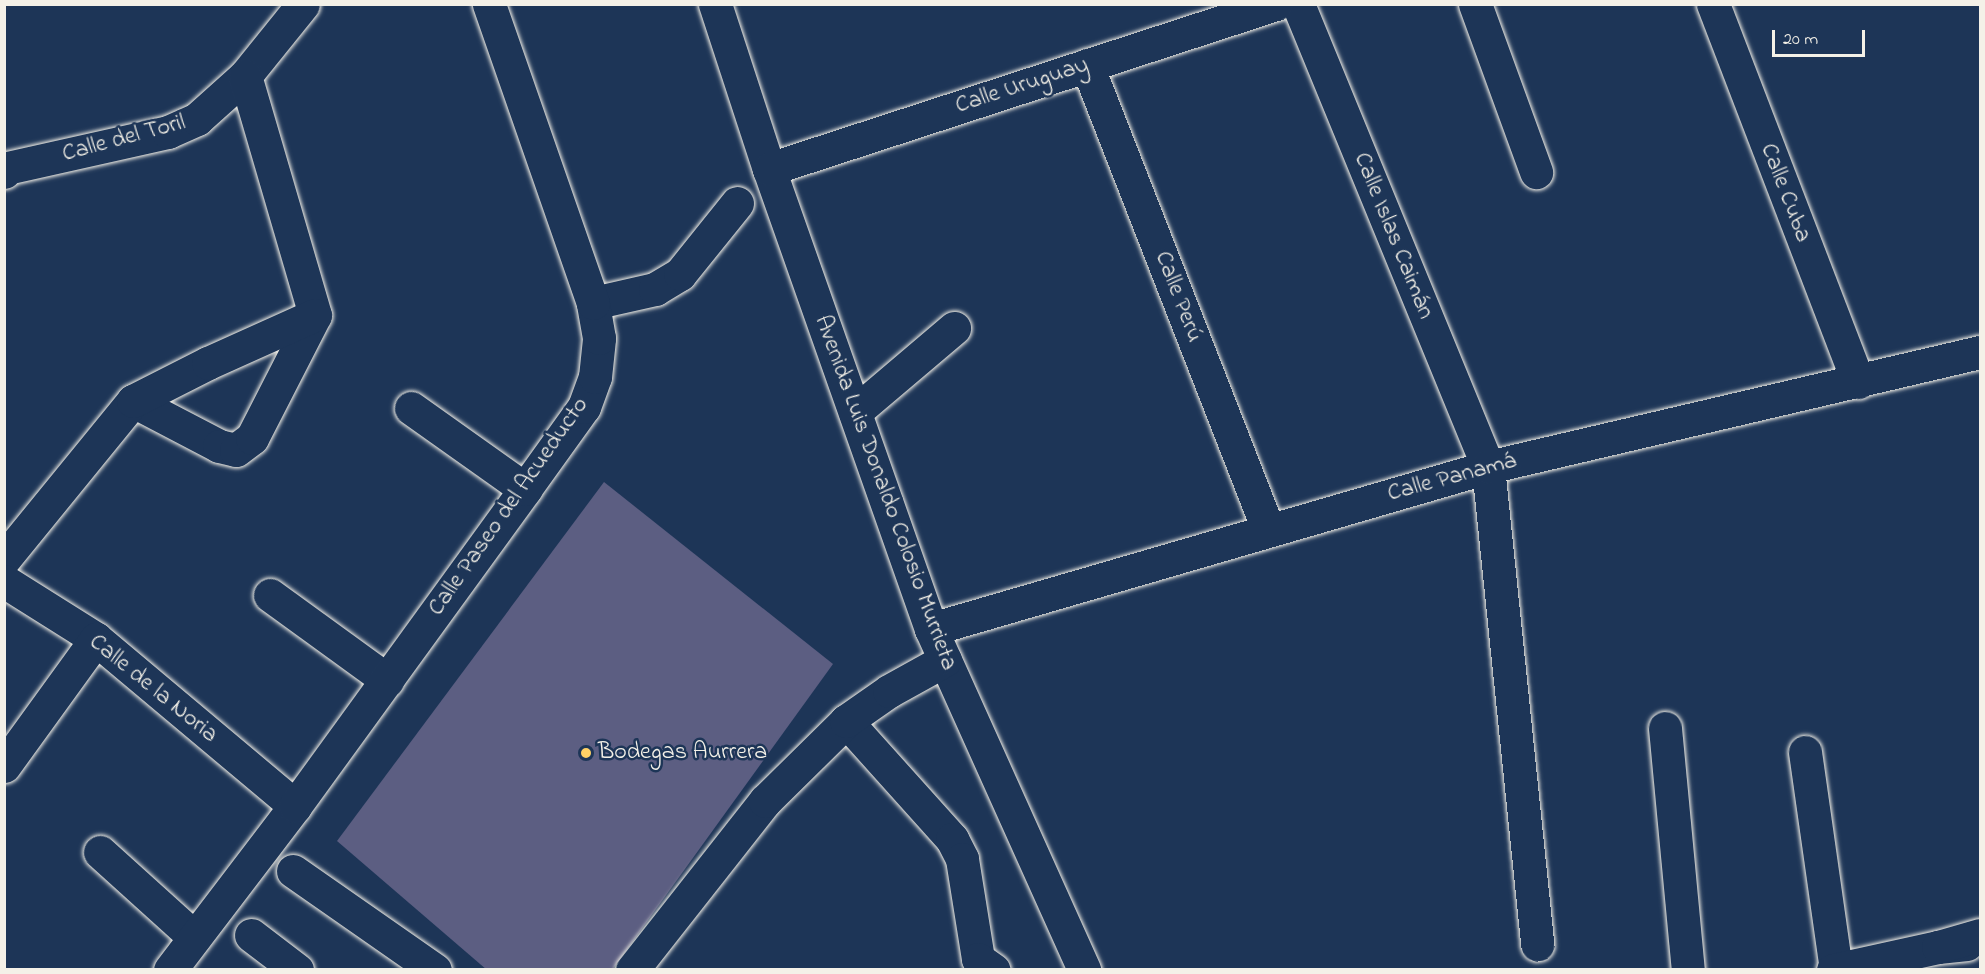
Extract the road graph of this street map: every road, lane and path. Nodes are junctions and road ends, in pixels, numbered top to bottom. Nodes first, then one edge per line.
1 (303, 4) edge
2 (489, 4) edge
3 (715, 4) edge
4 (1276, 4) edge
5 (1298, 4) edge
6 (1475, 4) edge
7 (1713, 4) edge
8 (1088, 65) junction
9 (245, 76) junction
10 (6, 165) edge
11 (769, 169) junction
12 (1536, 172) dead end
13 (736, 203) dead end
14 (593, 303) junction
15 (315, 315) junction
16 (954, 328) dead end
17 (1980, 352) edge
18 (1858, 382) junction
19 (133, 402) junction
20 (411, 408) dead end
21 (855, 412) junction
22 (1488, 467) junction
23 (525, 489) junction
24 (1268, 529) junction
25 (4, 559) edge
26 (4, 581) edge
27 (270, 596) dead end
28 (931, 629) junction
29 (96, 639) junction
30 (945, 660) junction
31 (387, 680) junction
32 (846, 721) junction
33 (1665, 728) dead end
34 (1805, 752) dead end
35 (4, 766) edge
36 (295, 806) junction
37 (100, 852) dead end
38 (294, 871) dead end
39 (251, 935) dead end
40 (1980, 935) edge
41 (194, 937) junction
42 (1980, 943) edge
43 (1537, 944) dead end
44 (1938, 947) junction
45 (420, 965) edge
46 (170, 969) edge
47 (297, 969) edge
48 (632, 969) edge
49 (994, 969) edge
50 (1084, 969) edge
51 (1688, 969) edge
52 (1835, 969) edge

1 - 9 main road, Calle del Toril
2 - 14 main road, Calle Paseo del Acueducto
3 - 11 main road, Avenida Luis Donaldo Colosio Murrieta
4 - 8 main road, Calle Uruguay
5 - 22 main road, Calle Islas Caimán
6 - 12 main road
7 - 18 main road, Calle Cuba
8 - 11 main road, Calle Uruguay
8 - 24 main road, Calle Perú
9 - 10 main road, Calle del Toril
9 - 15 main road
11 - 21 main road, Avenida Luis Donaldo Colosio Murrieta
13 - 14 main road
14 - 23 main road, Calle Paseo del Acueducto
15 - 19 main road
15 - 19 main road
16 - 21 main road
17 - 18 main road, Calle Panamá
18 - 22 main road, Calle Panamá
19 - 25 main road
20 - 23 main road
21 - 28 main road, Avenida Luis Donaldo Colosio Murrieta
22 - 24 main road, Calle Panamá
22 - 43 main road, Calle Islas Caimán
23 - 31 main road, Calle Paseo del Acueducto
24 - 28 main road, Calle Panamá
26 - 29 main road, Calle de la Noria
27 - 31 main road
28 - 30 main road, Avenida Luis Donaldo Colosio Murrieta
29 - 35 main road
29 - 36 main road, Calle de la Noria
30 - 32 main road
30 - 50 main road, Avenida Luis Donaldo Colosio Murrieta
31 - 36 main road, Calle Paseo del Acueducto
32 - 48 main road
32 - 49 main road
33 - 51 main road
34 - 52 main road
36 - 41 main road, Calle Paseo del Acueducto
37 - 41 main road
38 - 45 main road
39 - 47 main road
40 - 44 main road
41 - 46 main road, Calle Paseo del Acueducto
42 - 44 main road
44 - 52 main road

